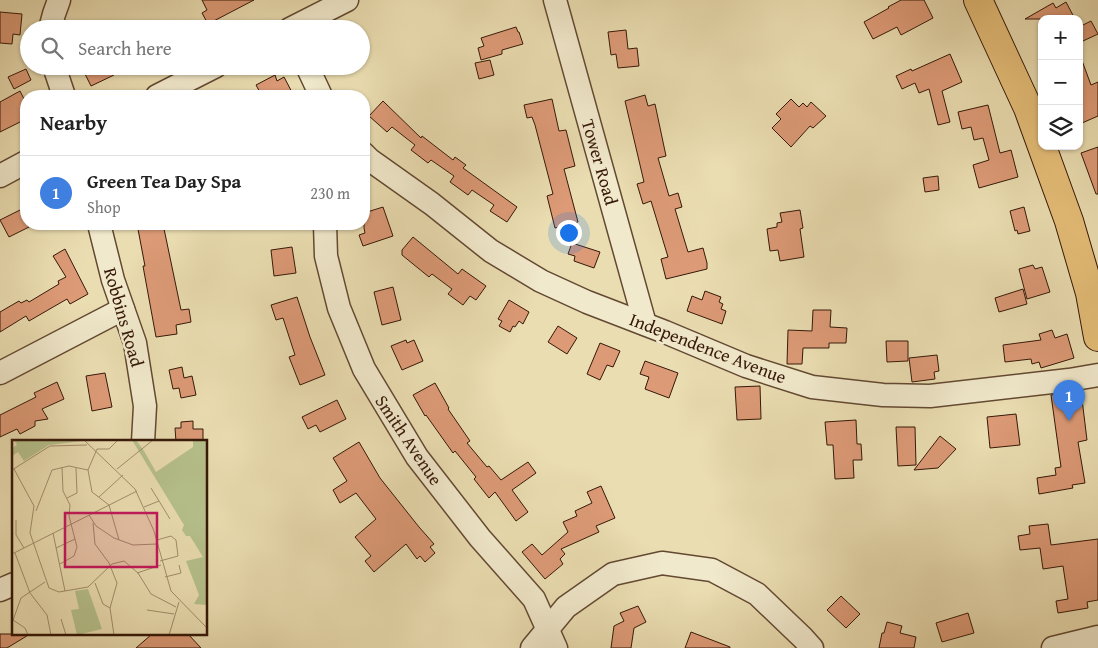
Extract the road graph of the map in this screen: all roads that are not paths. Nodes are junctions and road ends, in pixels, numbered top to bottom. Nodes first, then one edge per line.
1 (59, 0) edge
2 (347, 0) edge
3 (555, 0) edge
4 (978, 0) edge
5 (52, 20) edge
6 (308, 20) edge
7 (57, 75) edge
8 (198, 75) edge
9 (311, 75) edge
10 (62, 90) edge
11 (169, 90) edge
12 (318, 90) edge
13 (370, 160) edge
14 (20, 165) edge
15 (0, 176) edge
16 (101, 230) edge
17 (325, 230) edge
18 (123, 309) junction
19 (645, 324) junction
20 (1098, 332) edge
21 (0, 374) edge
22 (1098, 375) edge
23 (143, 440) edge
24 (12, 585) edge
25 (0, 590) edge
26 (1098, 637) edge
27 (552, 639) edge
28 (532, 648) edge
29 (812, 648) edge
30 (1053, 648) edge

1 - 5 street
2 - 6 street
3 - 19 street, Tower Road
4 - 20 main road
7 - 10 street
8 - 11 street
9 - 12 street
13 - 19 street, Independence Avenue
14 - 15 street
16 - 18 street, Robbins Road
17 - 27 street, Smith Avenue
18 - 21 street
18 - 23 street, Robbins Road
19 - 22 street, Independence Avenue
24 - 25 street
26 - 30 street
27 - 28 street
27 - 29 street

